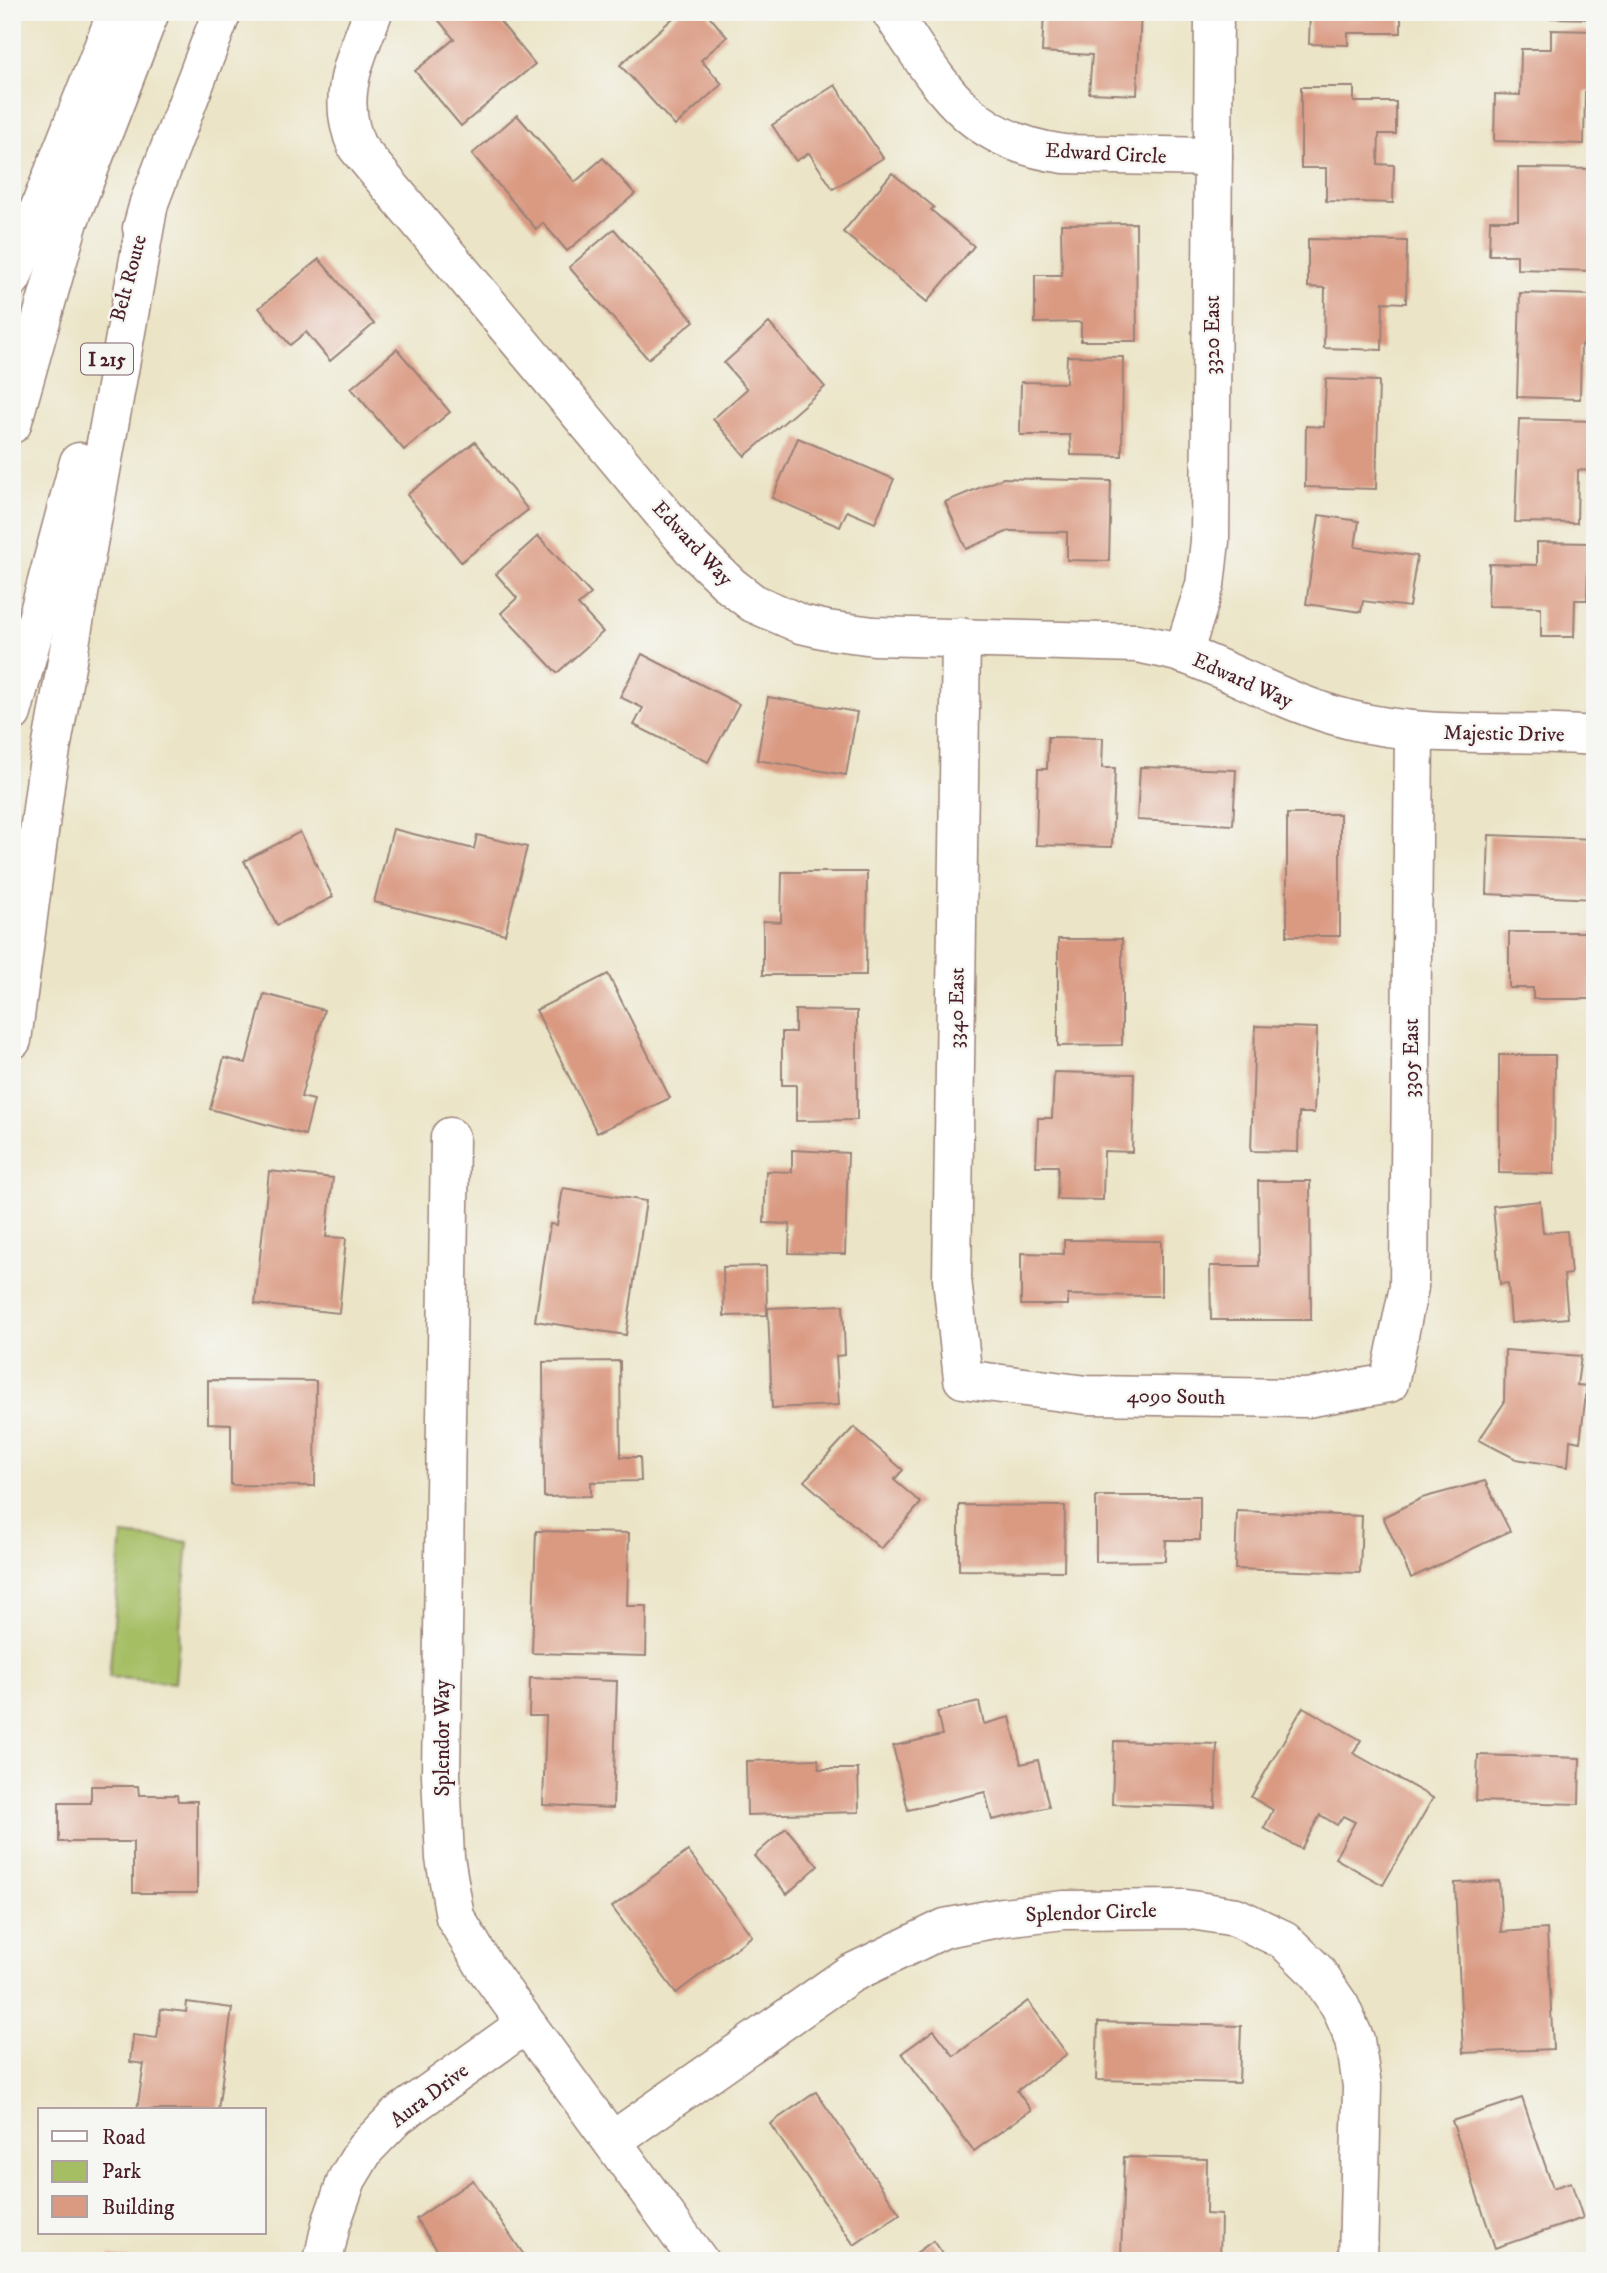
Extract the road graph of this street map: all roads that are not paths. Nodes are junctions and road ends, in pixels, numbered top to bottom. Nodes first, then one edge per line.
1 (117, 12) edge
2 (150, 12) edge
3 (222, 12) edge
4 (373, 12) edge
5 (891, 12) edge
6 (1214, 12) edge
7 (1213, 157) junction
8 (149, 203) junction
9 (12, 278) edge
10 (12, 424) edge
11 (961, 637) junction
12 (1183, 654) junction
13 (12, 713) edge
14 (1414, 731) junction
15 (1595, 736) edge
16 (12, 1040) edge
17 (450, 1136) dead end
18 (963, 1379) joint
19 (1389, 1383) joint
20 (526, 2024) junction
21 (612, 2141) junction
22 (323, 2261) edge
23 (699, 2261) edge
24 (1358, 2261) edge

1 - 9 main road
2 - 10 main road
3 - 8 main road, Belt Route / I 215
4 - 11 main road, Edward Way
5 - 7 main road, Edward Circle
6 - 7 main road, 3320 East
7 - 12 main road, 3320 East
8 - 13 main road, Belt Route / I 215
8 - 16 main road
11 - 12 main road, Edward Way
11 - 18 main road, 3340 East
12 - 14 main road, Edward Way
14 - 15 main road, Majestic Drive
14 - 19 main road, 3305 East
17 - 20 main road, Splendor Way
18 - 19 main road, 4090 South
20 - 21 main road, Splendor Way
20 - 22 main road, Aura Drive
21 - 23 main road, Splendor Way
21 - 24 main road, Splendor Circle

